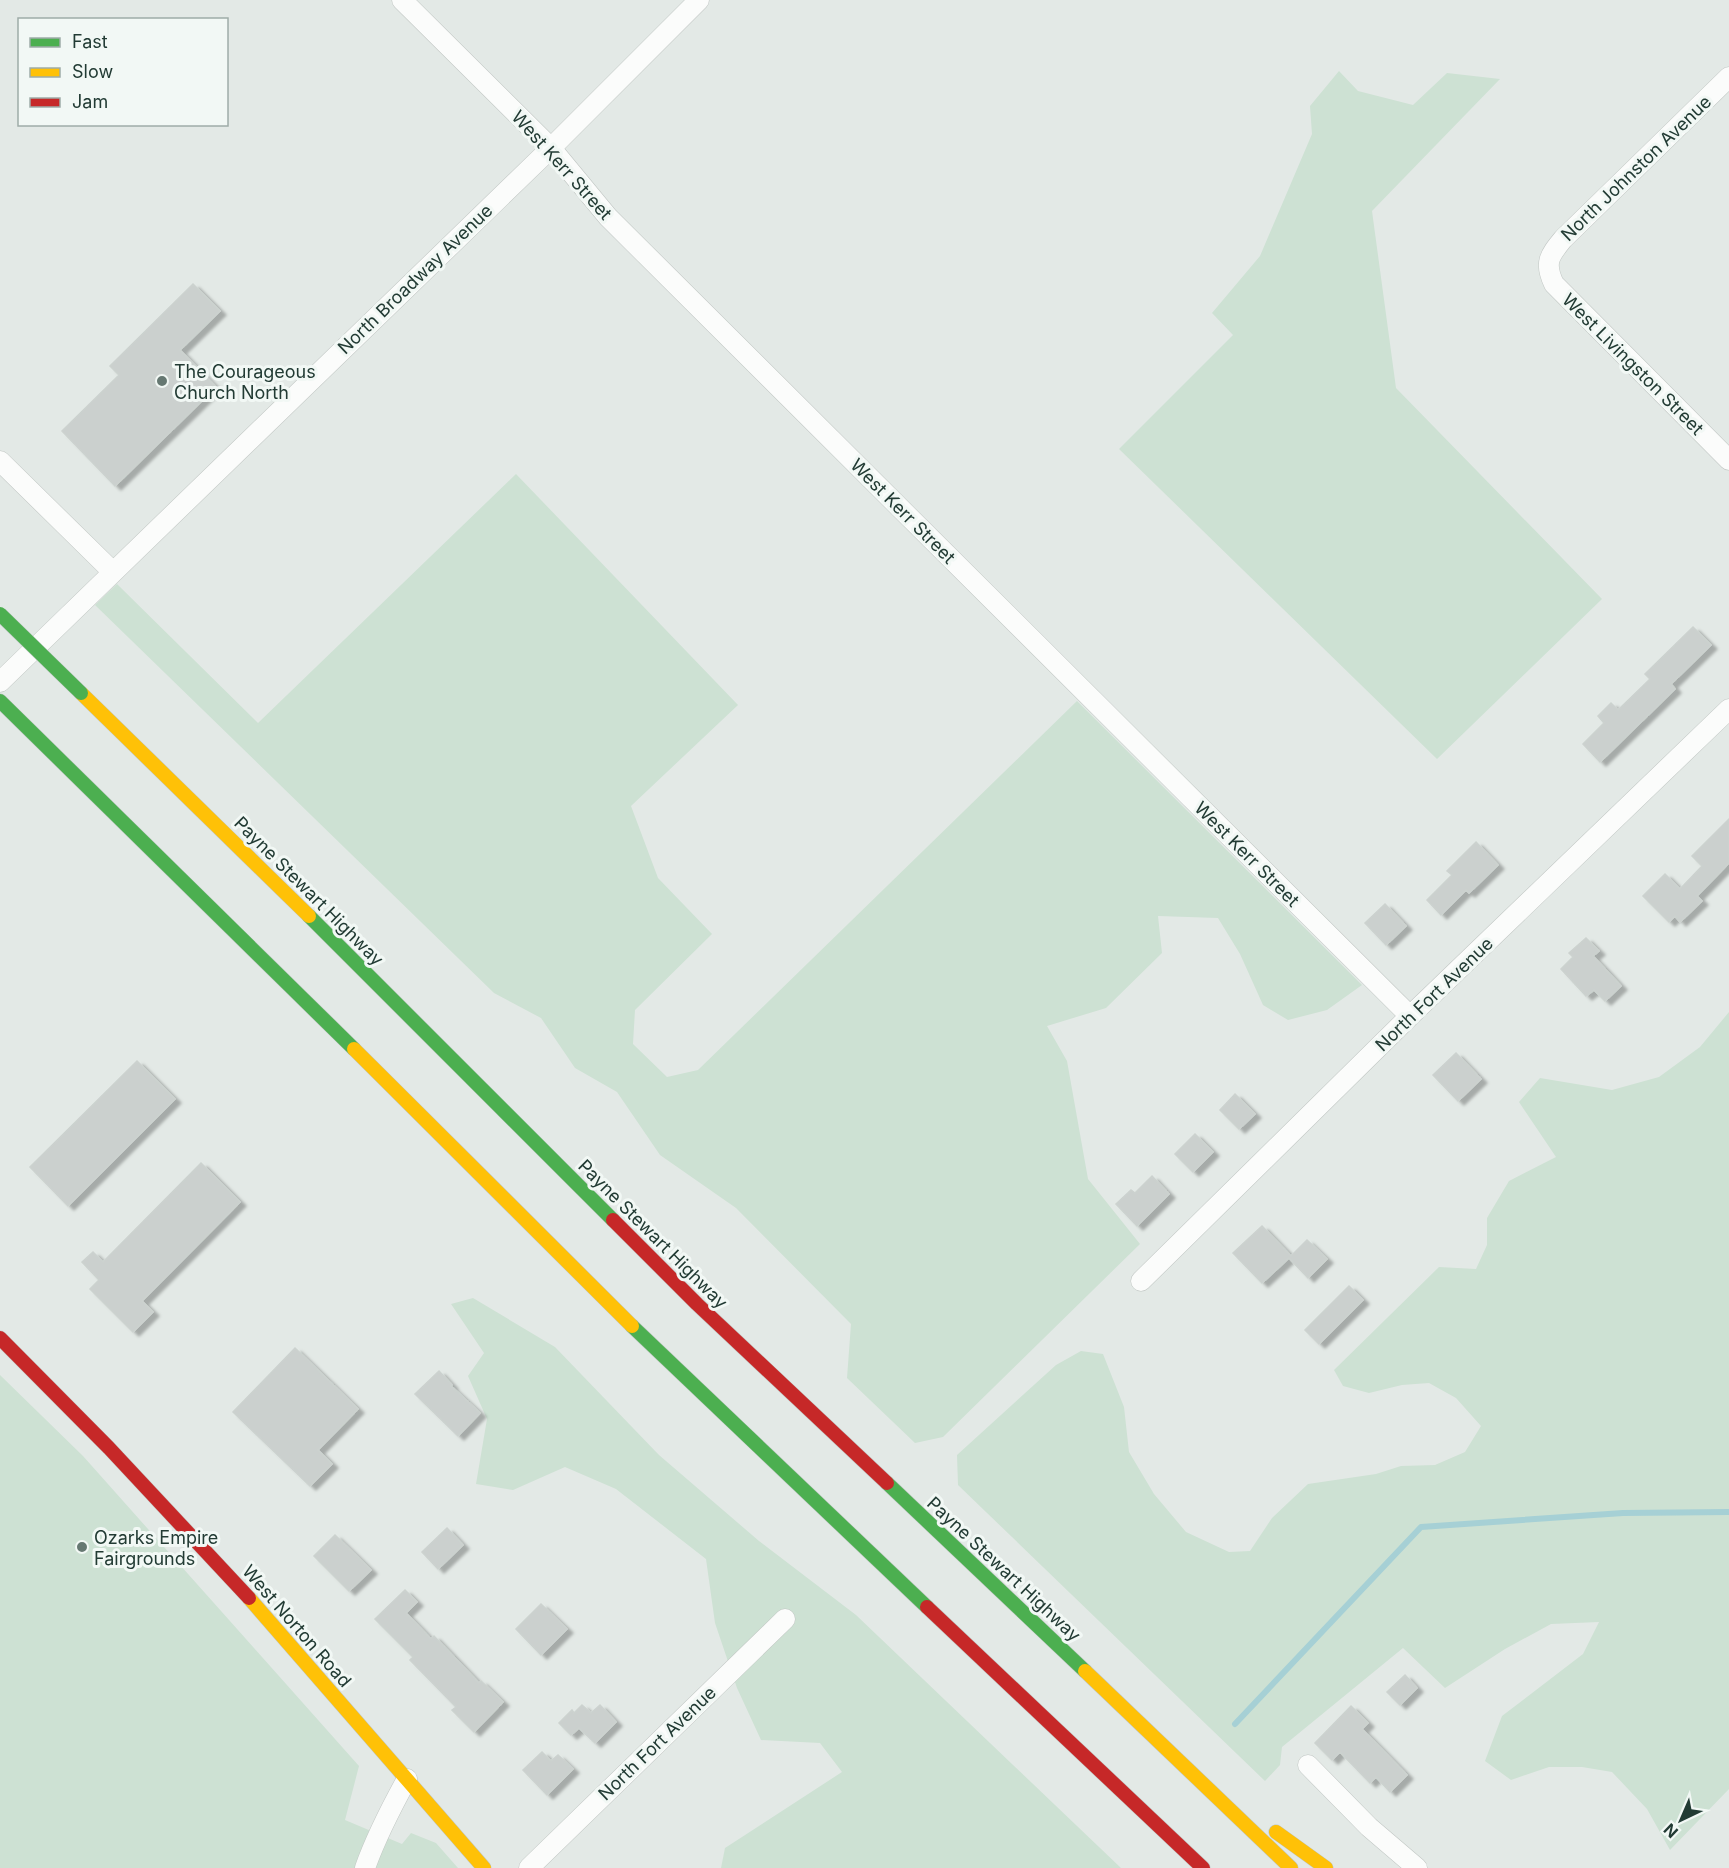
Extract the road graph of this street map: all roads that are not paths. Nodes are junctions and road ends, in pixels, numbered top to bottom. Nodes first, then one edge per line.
1 (402, 0) edge
2 (699, 0) edge
3 (1729, 77) edge
4 (551, 148) junction
5 (1547, 263) joint
6 (0, 460) edge
7 (1729, 460) edge
8 (113, 572) junction
9 (0, 614) edge
10 (0, 682) edge
11 (0, 701) edge
12 (1729, 709) edge
13 (1410, 1016) junction
14 (1141, 1281) dead end
15 (0, 1338) edge
16 (785, 1619) dead end
17 (1183, 1763) junction
18 (1308, 1766) dead end
19 (407, 1779) junction
20 (1160, 1826) junction
21 (366, 1868) edge
22 (484, 1868) edge
23 (529, 1868) edge
24 (1193, 1868) edge
25 (1203, 1868) edge
26 (1291, 1868) edge
27 (1326, 1868) edge
28 (1417, 1868) edge

1 - 4 street, West Kerr Street
2 - 4 street, North Broadway Avenue
3 - 5 street, North Johnston Avenue
4 - 8 street, North Broadway Avenue
4 - 13 street, West Kerr Street
5 - 7 street, West Livingston Street
6 - 8 street
8 - 10 street, North Broadway Avenue
9 - 17 main road, Payne Stewart Highway, bridge
11 - 20 main road
12 - 13 street, North Fort Avenue
13 - 14 street, North Fort Avenue
15 - 19 main road, West Norton Road
16 - 23 street, North Fort Avenue
17 - 26 main road, Payne Stewart Highway
17 - 27 main road
18 - 28 street
19 - 21 street
19 - 22 main road, West Norton Road
20 - 24 main road
20 - 25 main road

